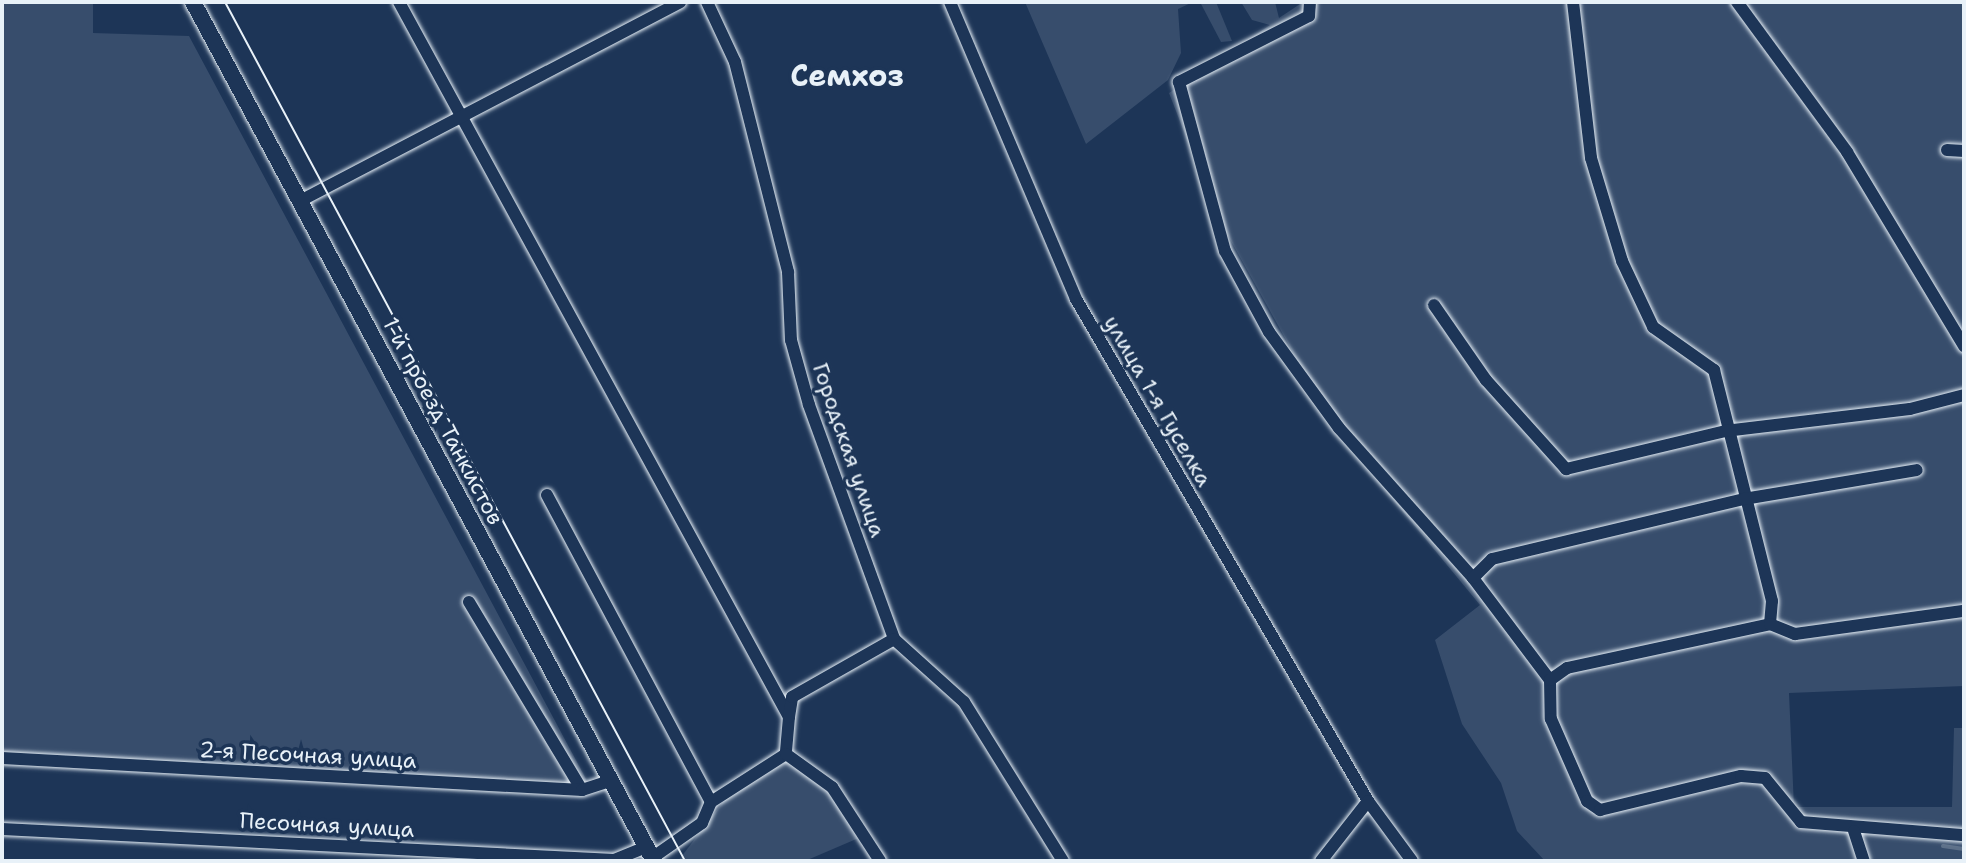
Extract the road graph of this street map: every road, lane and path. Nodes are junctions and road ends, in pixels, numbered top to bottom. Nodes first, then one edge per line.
1 (193, 2) edge
2 (399, 2) edge
3 (680, 2) edge
4 (707, 2) edge
5 (950, 2) edge
6 (1310, 2) edge
7 (1573, 2) edge
8 (1737, 2) edge
9 (458, 113) junction
10 (1947, 150) dead end
11 (1964, 151) edge
12 (300, 201) junction
13 (1434, 305) dead end
14 (1964, 346) edge
15 (1964, 395) edge
16 (1725, 431) junction
17 (1917, 470) dead end
18 (547, 495) dead end
19 (1744, 499) junction
20 (1473, 578) junction
21 (469, 602) dead end
22 (1964, 611) edge
23 (1770, 624) junction
24 (894, 639) junction
25 (1550, 680) junction
26 (789, 717) junction
27 (786, 754) junction
28 (2, 758) edge
29 (610, 781) junction
30 (582, 790) junction
31 (1368, 801) junction
32 (711, 802) junction
33 (2, 829) edge
34 (1854, 831) junction
35 (1964, 835) edge
36 (651, 855) edge
37 (880, 861) edge
38 (1063, 861) edge
39 (1321, 861) edge
40 (1412, 861) edge
41 (1864, 861) edge

1 - 12 main road, 1-й проезд Танкистов
2 - 9 street
3 - 9 street
4 - 24 street, Городская улица
5 - 31 street, улица 1-я Гуселка
6 - 20 street
7 - 16 street
8 - 14 street
9 - 12 street
9 - 26 street
10 - 11 street
12 - 29 main road, 1-й проезд Танкистов
13 - 16 street
15 - 16 street
16 - 19 street
17 - 19 street
18 - 32 street
19 - 20 street
19 - 23 street
20 - 25 street
21 - 30 street
22 - 23 street
23 - 25 street
24 - 26 street
24 - 38 street, Городская улица
25 - 34 street
26 - 27 street
27 - 32 street
27 - 37 street
28 - 30 street, 2-я Песочная улица
29 - 30 street, 2-я Песочная улица
29 - 36 main road, 1-й проезд Танкистов
31 - 39 street
31 - 40 street, улица 1-я Гуселка
32 - 36 street, Песочная улица
33 - 36 street, Песочная улица
34 - 35 street
34 - 41 street

